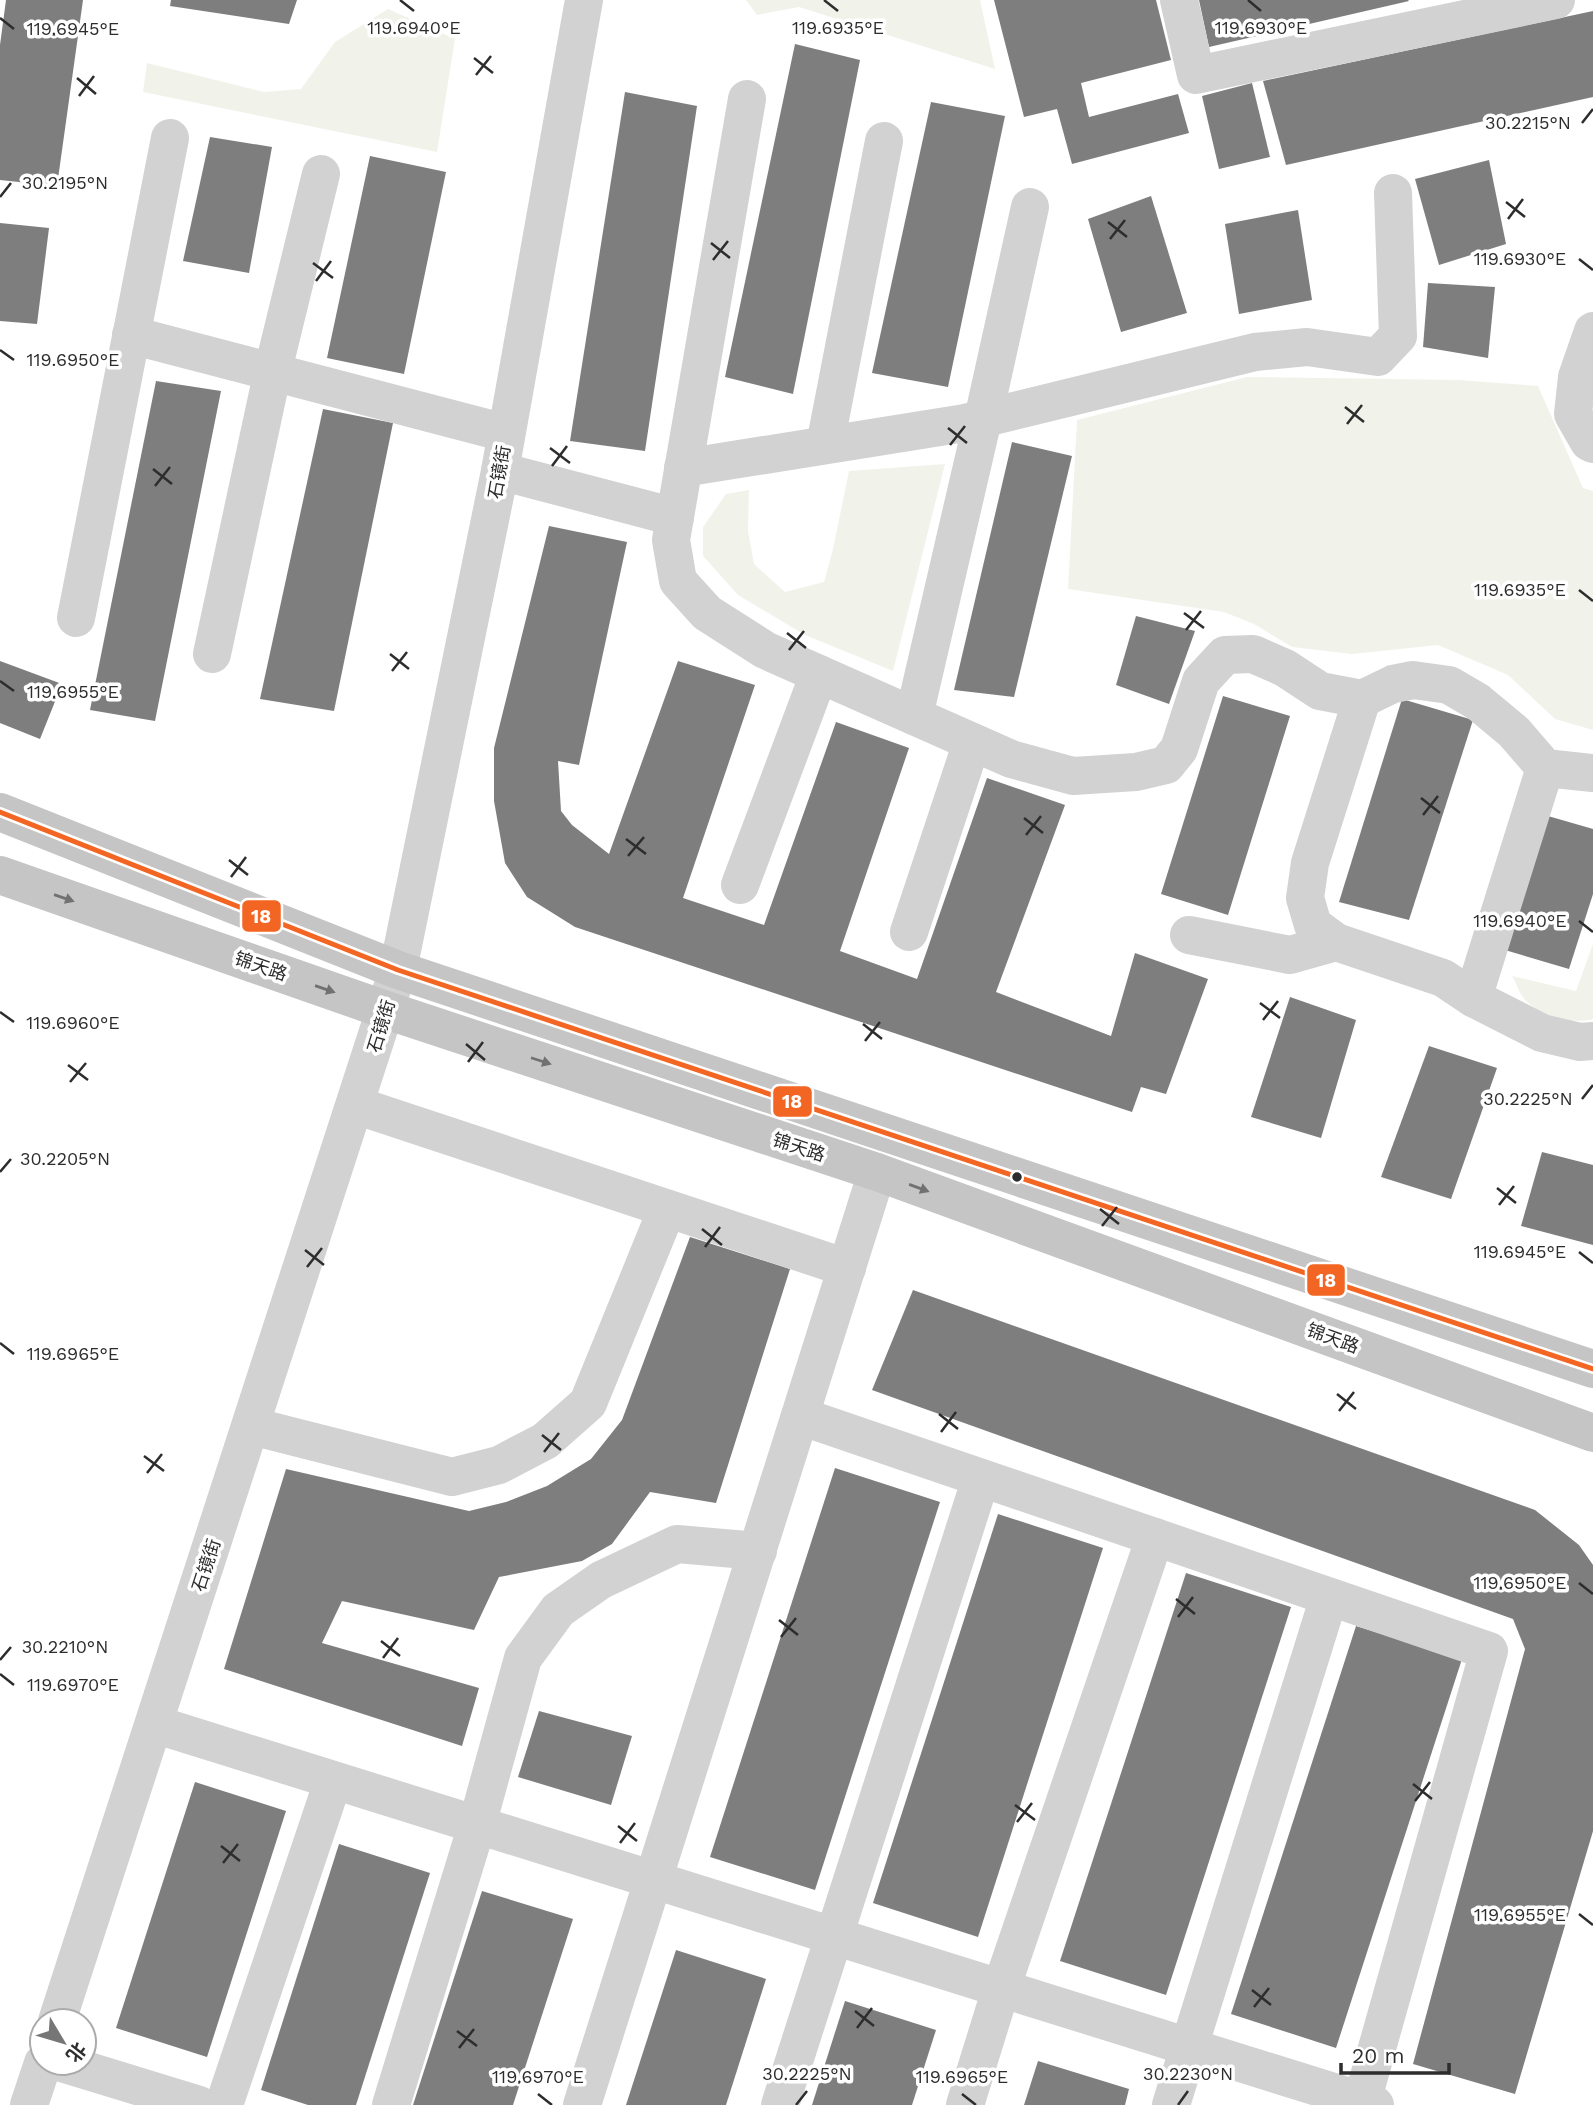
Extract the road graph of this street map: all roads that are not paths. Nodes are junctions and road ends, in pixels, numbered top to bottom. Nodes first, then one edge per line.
1 (584, 0) edge
2 (1179, 0) edge
3 (1556, 0) edge
4 (747, 99) dead end
5 (170, 138) dead end
6 (884, 141) dead end
7 (321, 174) dead end
8 (1393, 193) dead end
9 (1030, 207) dead end
10 (1593, 331) edge
11 (131, 335) junction
12 (273, 370) junction
13 (983, 419) junction
14 (506, 433) junction
15 (1593, 444) edge
16 (825, 445) junction
17 (683, 468) junction
18 (500, 471) junction
19 (675, 517) junction
20 (76, 618) dead end
21 (212, 654) dead end
22 (819, 674) junction
23 (1362, 699) junction
24 (914, 716) junction
25 (972, 742) junction
26 (1545, 768) junction
27 (1593, 773) edge
28 (0, 812) edge
29 (0, 875) edge
30 (740, 885) dead end
31 (909, 932) dead end
32 (1189, 935) dead end
33 (1336, 942) junction
34 (398, 970) junction
35 (1473, 998) junction
36 (386, 1010) junction
37 (1593, 1041) edge
38 (355, 1105) junction
39 (877, 1172) junction
40 (667, 1209) junction
41 (847, 1268) junction
42 (1593, 1369) edge
43 (800, 1416) junction
44 (251, 1426) junction
45 (1593, 1433) edge
46 (981, 1478) junction
47 (1155, 1537) junction
48 (758, 1551) junction
49 (1329, 1597) junction
50 (154, 1724) junction
51 (333, 1780) junction
52 (477, 1825) junction
53 (653, 1880) junction
54 (834, 1936) junction
55 (1002, 1989) junction
56 (62, 2007) edge
57 (1188, 2047) junction
58 (98, 2074) edge
59 (38, 2077) edge
60 (1366, 2104) edge
61 (29, 2105) edge
62 (199, 2105) edge
63 (224, 2105) edge
64 (391, 2105) edge
65 (582, 2105) edge
66 (780, 2105) edge
67 (965, 2105) edge
68 (1171, 2105) edge

1 - 14 street, 石镜街
2 - 3 street
4 - 17 street
5 - 11 street
6 - 16 street
7 - 12 street
8 - 13 street
9 - 13 street
10 - 15 street
11 - 12 street
11 - 20 street
12 - 14 street
12 - 21 street
13 - 16 street
13 - 24 street
14 - 18 street, 石镜街
16 - 17 street
17 - 19 street
18 - 19 street
18 - 34 street, 石镜街
19 - 22 street
22 - 24 street
22 - 30 street
23 - 25 street
23 - 26 street
23 - 33 street
24 - 25 street
25 - 31 street
26 - 27 street
26 - 35 street
28 - 34 main road
29 -> 36 main road, 锦天路
32 - 33 street
33 - 35 street
34 - 36 street, 石镜街
34 - 42 main road
35 - 37 street
36 - 38 street, 石镜街
36 -> 39 main road, 锦天路
38 - 40 street
38 - 44 street, 石镜街
39 - 41 street
39 -> 45 main road, 锦天路
40 - 41 street
40 - 44 street
41 - 43 street
43 - 46 street
43 - 48 street
44 - 50 street, 石镜街
46 - 47 street
46 - 54 street
47 - 49 street
47 - 55 street
48 - 52 street
48 - 53 street
49 - 57 street
49 - 60 street
50 - 51 street
50 - 56 street, 石镜街
51 - 52 street
51 - 63 street
52 - 53 street
52 - 64 street
53 - 54 street
53 - 65 street
54 - 55 street
54 - 66 street
55 - 57 street
55 - 67 street
57 - 60 street
57 - 68 street
58 - 62 street
59 - 61 street

